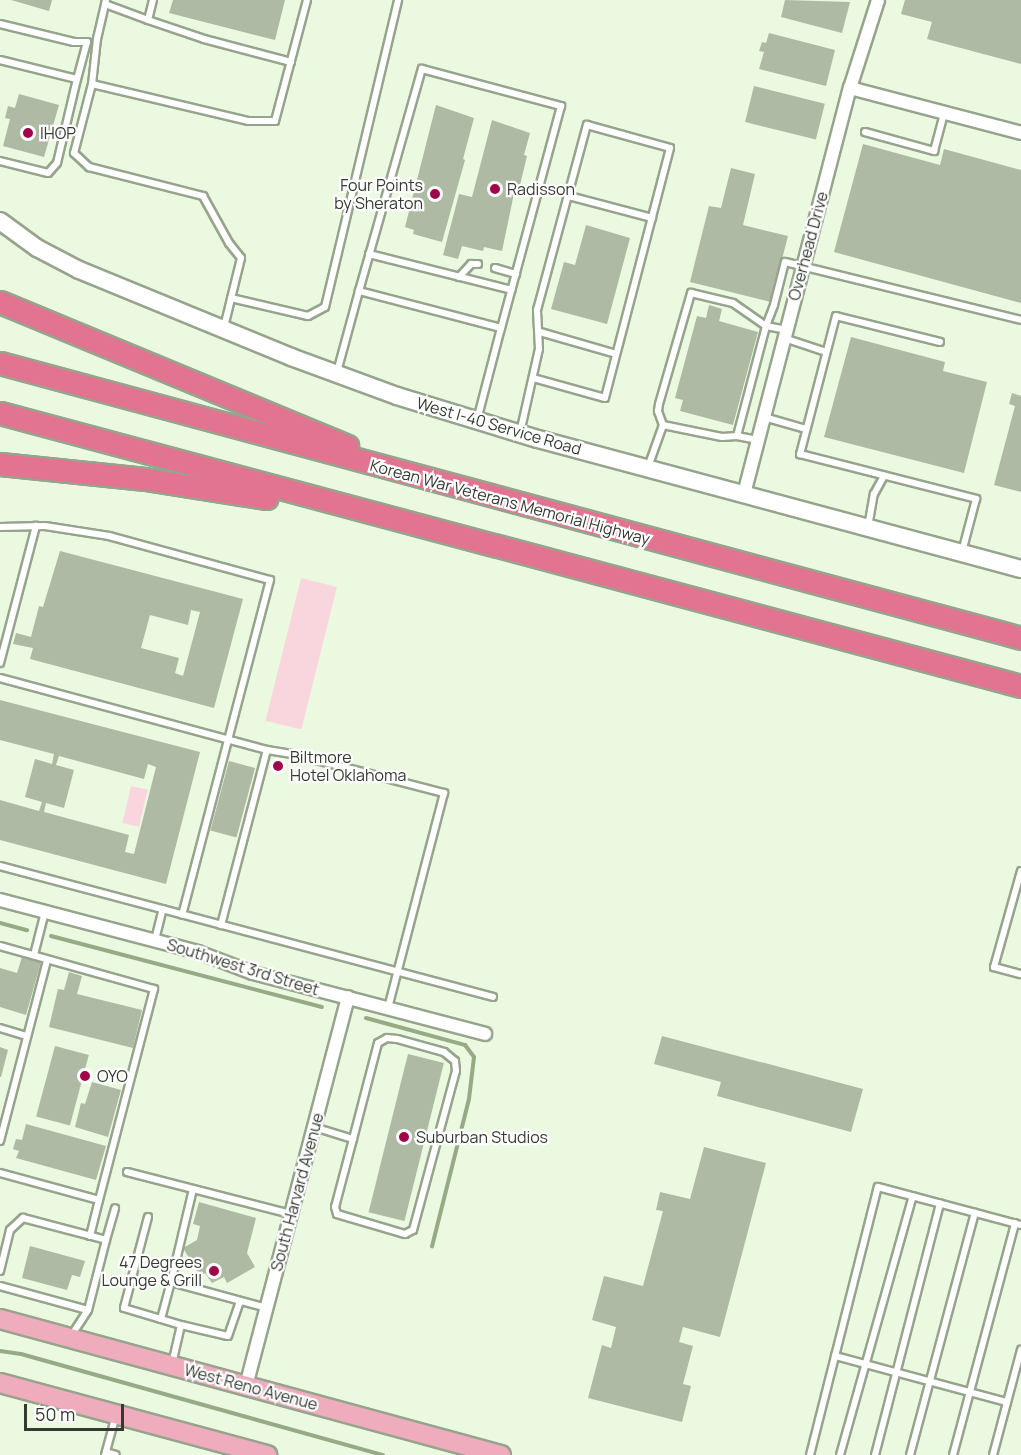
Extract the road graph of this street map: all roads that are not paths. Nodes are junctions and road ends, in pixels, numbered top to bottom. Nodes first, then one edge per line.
1 (153, 0) edge
2 (307, 0) edge
3 (398, 0) edge
4 (878, 0) edge
5 (105, 2) edge
6 (148, 20) junction
7 (0, 24) edge
8 (98, 39) junction
9 (87, 42) junction
10 (0, 60) edge
11 (291, 62) junction
12 (77, 79) junction
13 (92, 84) junction
14 (850, 88) junction
15 (944, 113) junction
16 (865, 132) dead end
17 (1021, 133) edge
18 (0, 161) edge
19 (569, 196) junction
20 (652, 218) junction
21 (0, 221) edge
22 (369, 254) junction
23 (478, 264) dead end
24 (803, 266) junction
25 (495, 268) dead end
26 (516, 274) junction
27 (459, 277) junction
28 (512, 290) junction
29 (359, 291) junction
30 (231, 298) junction
31 (0, 302) edge
32 (1021, 320) edge
33 (766, 326) junction
34 (501, 328) junction
35 (224, 330) junction
36 (540, 332) junction
37 (785, 334) junction
38 (940, 342) dead end
39 (826, 352) junction
40 (616, 354) junction
41 (0, 363) edge
42 (336, 374) junction
43 (533, 378) junction
44 (0, 413) edge
45 (764, 417) junction
46 (477, 421) junction
47 (663, 424) junction
48 (806, 429) junction
49 (520, 433) junction
50 (737, 436) junction
51 (758, 440) junction
52 (0, 464) edge
53 (647, 468) junction
54 (413, 476) junction
55 (884, 476) junction
56 (744, 494) junction
57 (377, 515) junction
58 (868, 521) junction
59 (36, 526) junction
60 (0, 527) edge
61 (962, 553) junction
62 (1021, 569) edge
63 (1021, 638) edge
64 (0, 663) edge
65 (0, 678) edge
66 (1021, 686) edge
67 (228, 739) junction
68 (267, 750) junction
69 (0, 866) edge
70 (1021, 871) edge
71 (0, 900) edge
72 (163, 909) junction
73 (45, 912) junction
74 (182, 915) junction
75 (221, 925) junction
76 (155, 941) junction
77 (0, 946) edge
78 (34, 955) junction
79 (47, 960) junction
80 (398, 972) junction
81 (1021, 974) edge
82 (493, 997) dead end
83 (348, 998) junction
84 (388, 1008) junction
85 (0, 1028) edge
86 (485, 1034) dead end
87 (27, 1036) junction
88 (0, 1105) edge
89 (9, 1108) junction
90 (314, 1127) junction
91 (353, 1139) junction
92 (0, 1141) edge
93 (127, 1172) dead end
94 (0, 1173) edge
95 (193, 1189) junction
96 (913, 1196) junction
97 (99, 1200) junction
98 (940, 1203) junction
99 (115, 1208) dead end
100 (975, 1213) junction
101 (291, 1214) junction
102 (148, 1217) dead end
103 (1018, 1224) edge
104 (90, 1236) junction
105 (106, 1240) junction
106 (0, 1271) edge
107 (171, 1282) junction
108 (0, 1287) edge
109 (240, 1300) junction
110 (267, 1308) junction
111 (88, 1310) junction
112 (0, 1319) edge
113 (161, 1319) junction
114 (181, 1325) junction
115 (70, 1338) junction
116 (1021, 1350) edge
117 (835, 1356) junction
118 (865, 1365) junction
119 (171, 1366) junction
120 (897, 1373) junction
121 (930, 1381) junction
122 (0, 1383) edge
123 (246, 1386) junction
124 (970, 1391) junction
125 (1007, 1402) junction
126 (116, 1414) junction
127 (106, 1454) edge
128 (116, 1455) edge
129 (267, 1455) edge
130 (501, 1455) edge
131 (810, 1455) edge
132 (840, 1455) edge
133 (875, 1455) edge
134 (910, 1455) edge
135 (953, 1455) edge
136 (993, 1455) edge

1 - 6 lane
2 - 11 lane
3 - 30 lane
4 - 14 street, Overhead Drive
5 - 6 lane
5 - 8 lane
6 - 11 lane
7 - 9 lane
8 - 9 lane
8 - 13 lane
9 - 12 lane
10 - 12 lane
11 - 13 lane
12 - 18 lane
13 - 30 lane
14 - 15 street
14 - 24 street, Overhead Drive
15 - 16 lane
15 - 17 street
19 - 20 lane
19 - 20 lane
19 - 36 lane
20 - 40 lane
21 - 35 street, West I-40 Service Road
22 - 26 lane
22 - 27 lane
22 - 29 lane
23 - 27 lane
24 - 32 lane
24 - 33 lane
24 - 37 street, Overhead Drive
25 - 26 lane
26 - 28 lane
27 - 28 lane
28 - 34 lane
29 - 34 lane
29 - 42 lane
30 - 35 lane
31 - 54 highway
33 - 37 lane
33 - 47 lane
33 - 50 lane
34 - 46 lane
35 - 42 street, West I-40 Service Road
36 - 40 lane
36 - 43 lane
37 - 39 lane
37 - 45 street, Overhead Drive
38 - 39 lane
39 - 48 lane
40 - 43 lane
41 - 54 highway, Korean War Veterans Memorial Highway
42 - 46 street, West I-40 Service Road
43 - 49 lane
44 - 57 highway
45 - 48 lane
45 - 51 street, Overhead Drive
46 - 49 street, West I-40 Service Road
47 - 50 lane
47 - 53 lane
48 - 55 lane
49 - 53 street, West I-40 Service Road
50 - 51 lane
51 - 56 street, Overhead Drive
52 - 57 highway
53 - 56 street, West I-40 Service Road
54 - 63 highway, Korean War Veterans Memorial Highway
55 - 58 lane
55 - 61 lane
56 - 58 street, West I-40 Service Road
57 - 66 highway
58 - 61 street, West I-40 Service Road
59 - 60 lane
59 - 64 lane
59 - 67 lane
61 - 62 street, West I-40 Service Road
65 - 67 lane
67 - 68 lane
67 - 74 lane
68 - 75 lane
68 - 80 lane
69 - 72 lane
70 - 81 lane
71 - 73 street, Southwest 3rd Street
72 - 74 lane
72 - 76 lane
73 - 76 street, Southwest 3rd Street
73 - 78 lane
74 - 75 lane
75 - 80 lane
76 - 83 street, Southwest 3rd Street
77 - 78 lane
78 - 79 lane
79 - 87 lane
79 - 97 lane
80 - 82 lane
80 - 84 lane
83 - 84 street, Southwest 3rd Street
83 - 90 street, South Harvard Avenue
84 - 86 street, Southwest 3rd Street
85 - 87 lane
87 - 89 lane
88 - 89 lane
89 - 92 lane
90 - 91 lane
90 - 101 street, South Harvard Avenue
91 - 91 lane
93 - 95 lane
94 - 97 lane
95 - 101 lane
95 - 107 lane
96 - 98 lane
96 - 117 lane
96 - 118 lane
97 - 104 lane
98 - 100 lane
98 - 120 lane
99 - 105 lane
100 - 103 lane
100 - 121 lane
101 - 110 street, South Harvard Avenue
102 - 113 lane
103 - 124 lane
104 - 105 lane
104 - 106 lane
105 - 111 lane
107 - 109 lane
107 - 113 lane
108 - 111 lane
109 - 110 lane
109 - 114 lane
110 - 123 street, South Harvard Avenue
111 - 115 lane
112 - 115 main road, West Reno Avenue
113 - 114 lane
114 - 119 lane
115 - 119 main road, West Reno Avenue
116 - 125 lane
117 - 118 lane
117 - 131 lane
118 - 120 lane
118 - 132 lane
119 - 123 main road, West Reno Avenue
120 - 121 lane
120 - 133 lane
121 - 124 lane
121 - 134 lane
122 - 126 main road
123 - 130 main road, West Reno Avenue
124 - 125 lane
124 - 135 lane
125 - 136 lane
126 - 127 lane
126 - 129 main road
127 - 128 lane

